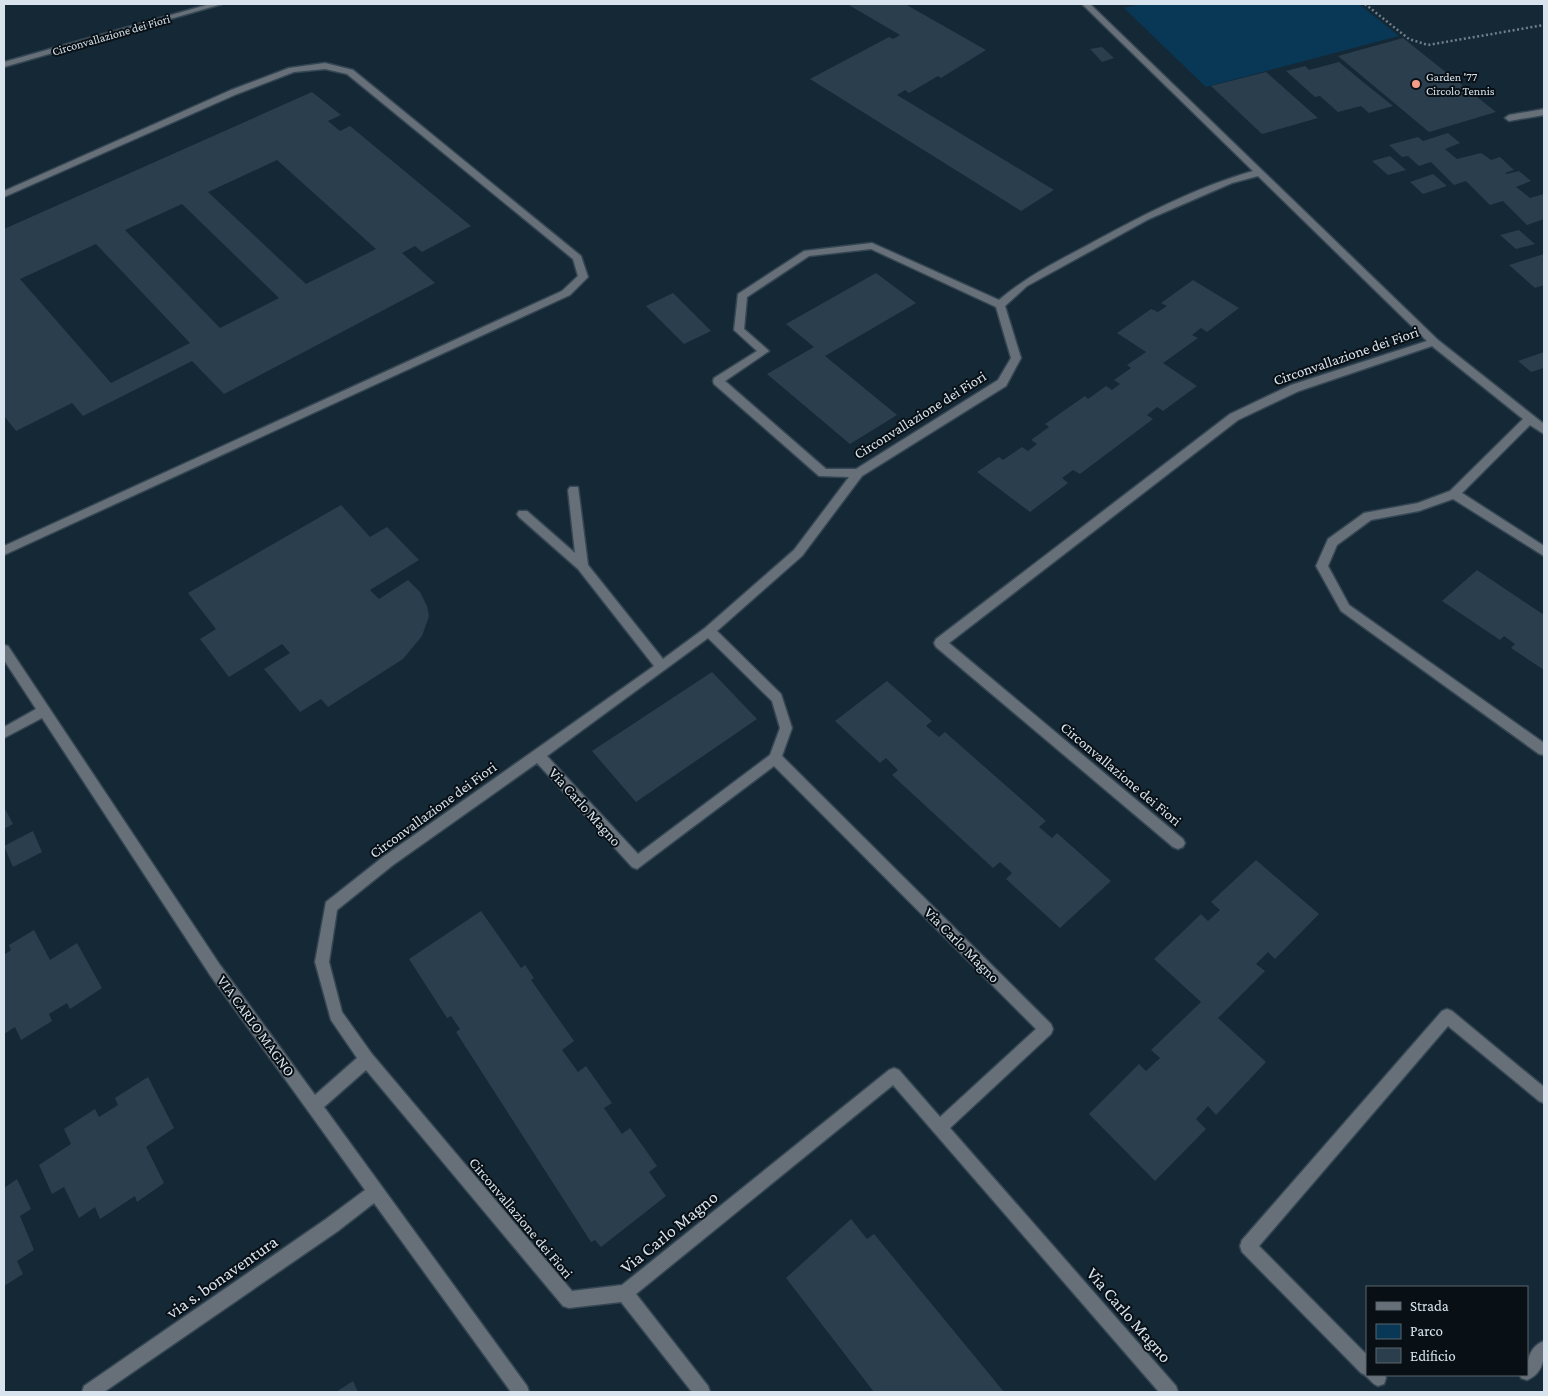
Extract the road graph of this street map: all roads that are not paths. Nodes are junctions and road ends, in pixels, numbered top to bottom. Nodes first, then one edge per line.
1 (218, 4) edge
2 (1086, 4) edge
3 (4, 65) edge
4 (1544, 112) edge
5 (1510, 118) dead end
6 (1261, 172) junction
7 (4, 194) edge
8 (1000, 305) junction
9 (1434, 342) junction
10 (1528, 419) junction
11 (1544, 430) edge
12 (858, 473) junction
13 (574, 490) dead end
14 (1454, 494) junction
15 (523, 514) dead end
16 (4, 551) edge
17 (1544, 552) edge
18 (582, 566) junction
19 (709, 631) junction
20 (4, 650) edge
21 (662, 667) junction
22 (44, 711) junction
23 (4, 733) edge
24 (1544, 750) edge
25 (538, 755) junction
26 (775, 758) junction
27 (1178, 843) dead end
28 (367, 1059) junction
29 (1544, 1096) edge
30 (314, 1106) junction
31 (939, 1128) junction
32 (376, 1192) junction
33 (625, 1293) junction
34 (1544, 1349) edge
35 (1366, 1366) edge
36 (1528, 1371) edge
37 (90, 1392) edge
38 (521, 1392) edge
39 (702, 1392) edge
40 (1170, 1392) edge

1 - 3 street, Circonvallazione dei Fiori
2 - 6 street, Circonvallazione dei Fiori
4 - 5 street
6 - 8 street
6 - 9 street, Circonvallazione dei Fiori
7 - 16 street
8 - 12 street, Circonvallazione dei Fiori
8 - 12 street
9 - 10 street, Circonvallazione dei Fiori
9 - 27 street, Circonvallazione dei Fiori
10 - 11 street, Circonvallazione dei Fiori
10 - 14 street
12 - 19 street, Circonvallazione dei Fiori
13 - 18 street
14 - 17 street
14 - 24 street
15 - 18 street
18 - 21 street
19 - 21 street, Circonvallazione dei Fiori
19 - 26 street
20 - 22 street, VIA CARLO MAGNO
21 - 25 street, Circonvallazione dei Fiori
22 - 23 street
22 - 30 street, VIA CARLO MAGNO
25 - 26 street, Via Carlo Magno
25 - 28 street, Circonvallazione dei Fiori
26 - 31 street, Via Carlo Magno
28 - 30 street
28 - 33 street, Circonvallazione dei Fiori
29 - 35 street
30 - 32 street, VIA CARLO MAGNO
31 - 33 street, Via Carlo Magno
31 - 40 street, Via Carlo Magno
32 - 37 street, via s. bonaventura
32 - 38 street, VIA CARLO MAGNO
33 - 39 street
34 - 36 street

